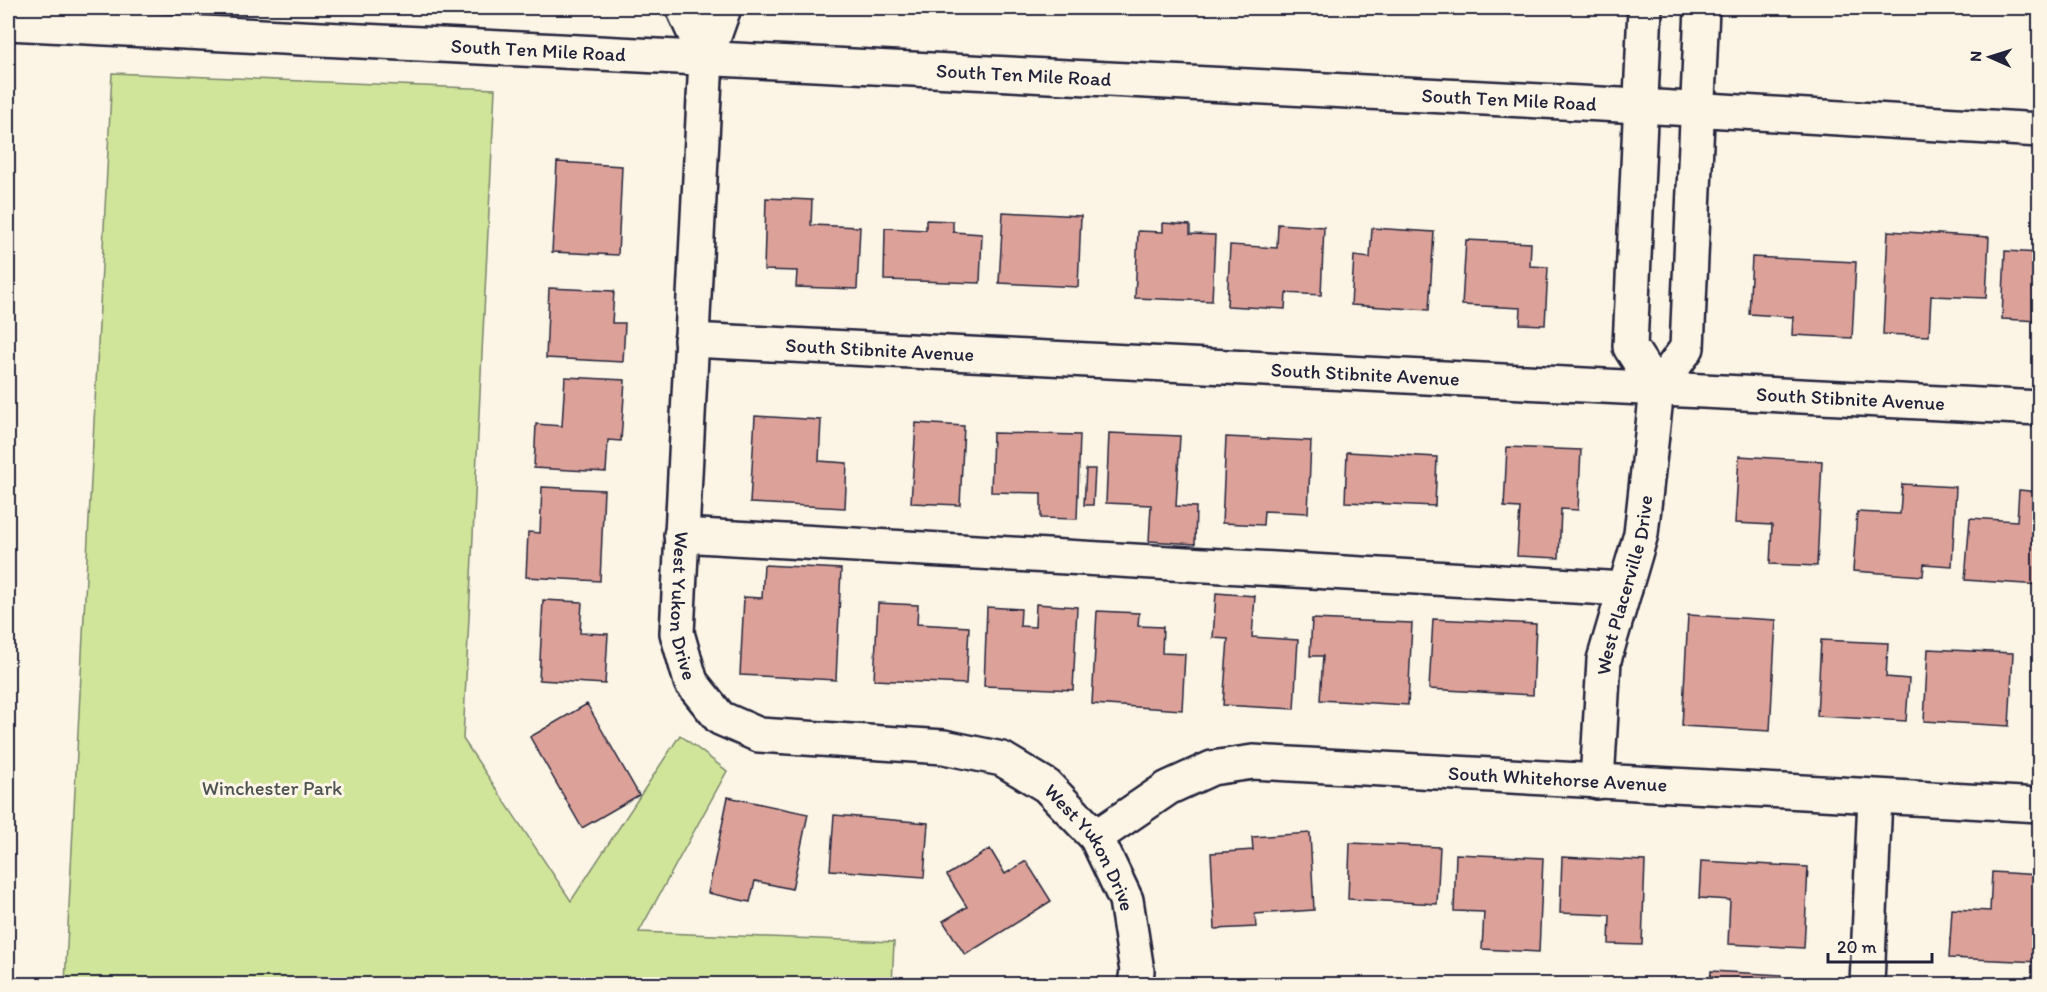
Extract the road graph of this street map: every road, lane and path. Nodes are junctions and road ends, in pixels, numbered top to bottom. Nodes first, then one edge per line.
1 (683, 8) edge
2 (724, 8) edge
3 (1645, 8) edge
4 (1702, 8) edge
5 (13, 18) edge
6 (706, 59) junction
7 (1640, 106) junction
8 (1698, 110) junction
9 (2040, 130) edge
10 (691, 340) junction
11 (1657, 389) junction
12 (2040, 408) edge
13 (681, 535) junction
14 (1625, 589) junction
15 (1597, 782) junction
16 (1875, 797) junction
17 (2040, 805) edge
18 (1096, 837) junction
19 (1135, 984) edge
20 (1867, 984) edge

1 - 6 street
2 - 6 street
3 - 7 street
4 - 8 street, West Placerville Drive
5 - 6 street, South Ten Mile Road
6 - 7 street, South Ten Mile Road
6 - 10 street, West Yukon Drive
7 - 8 street, South Ten Mile Road
7 - 11 street
8 - 9 street, South Ten Mile Road
8 - 11 street, West Placerville Drive
10 - 11 street, South Stibnite Avenue
10 - 13 street, West Yukon Drive
11 - 12 street, South Stibnite Avenue
11 - 14 street, West Placerville Drive
13 - 14 street
13 - 18 street, West Yukon Drive
14 - 15 street, West Placerville Drive
15 - 16 street, South Whitehorse Avenue
15 - 18 street, South Whitehorse Avenue
16 - 17 street, South Whitehorse Avenue
16 - 20 street
18 - 19 street, West Yukon Drive

